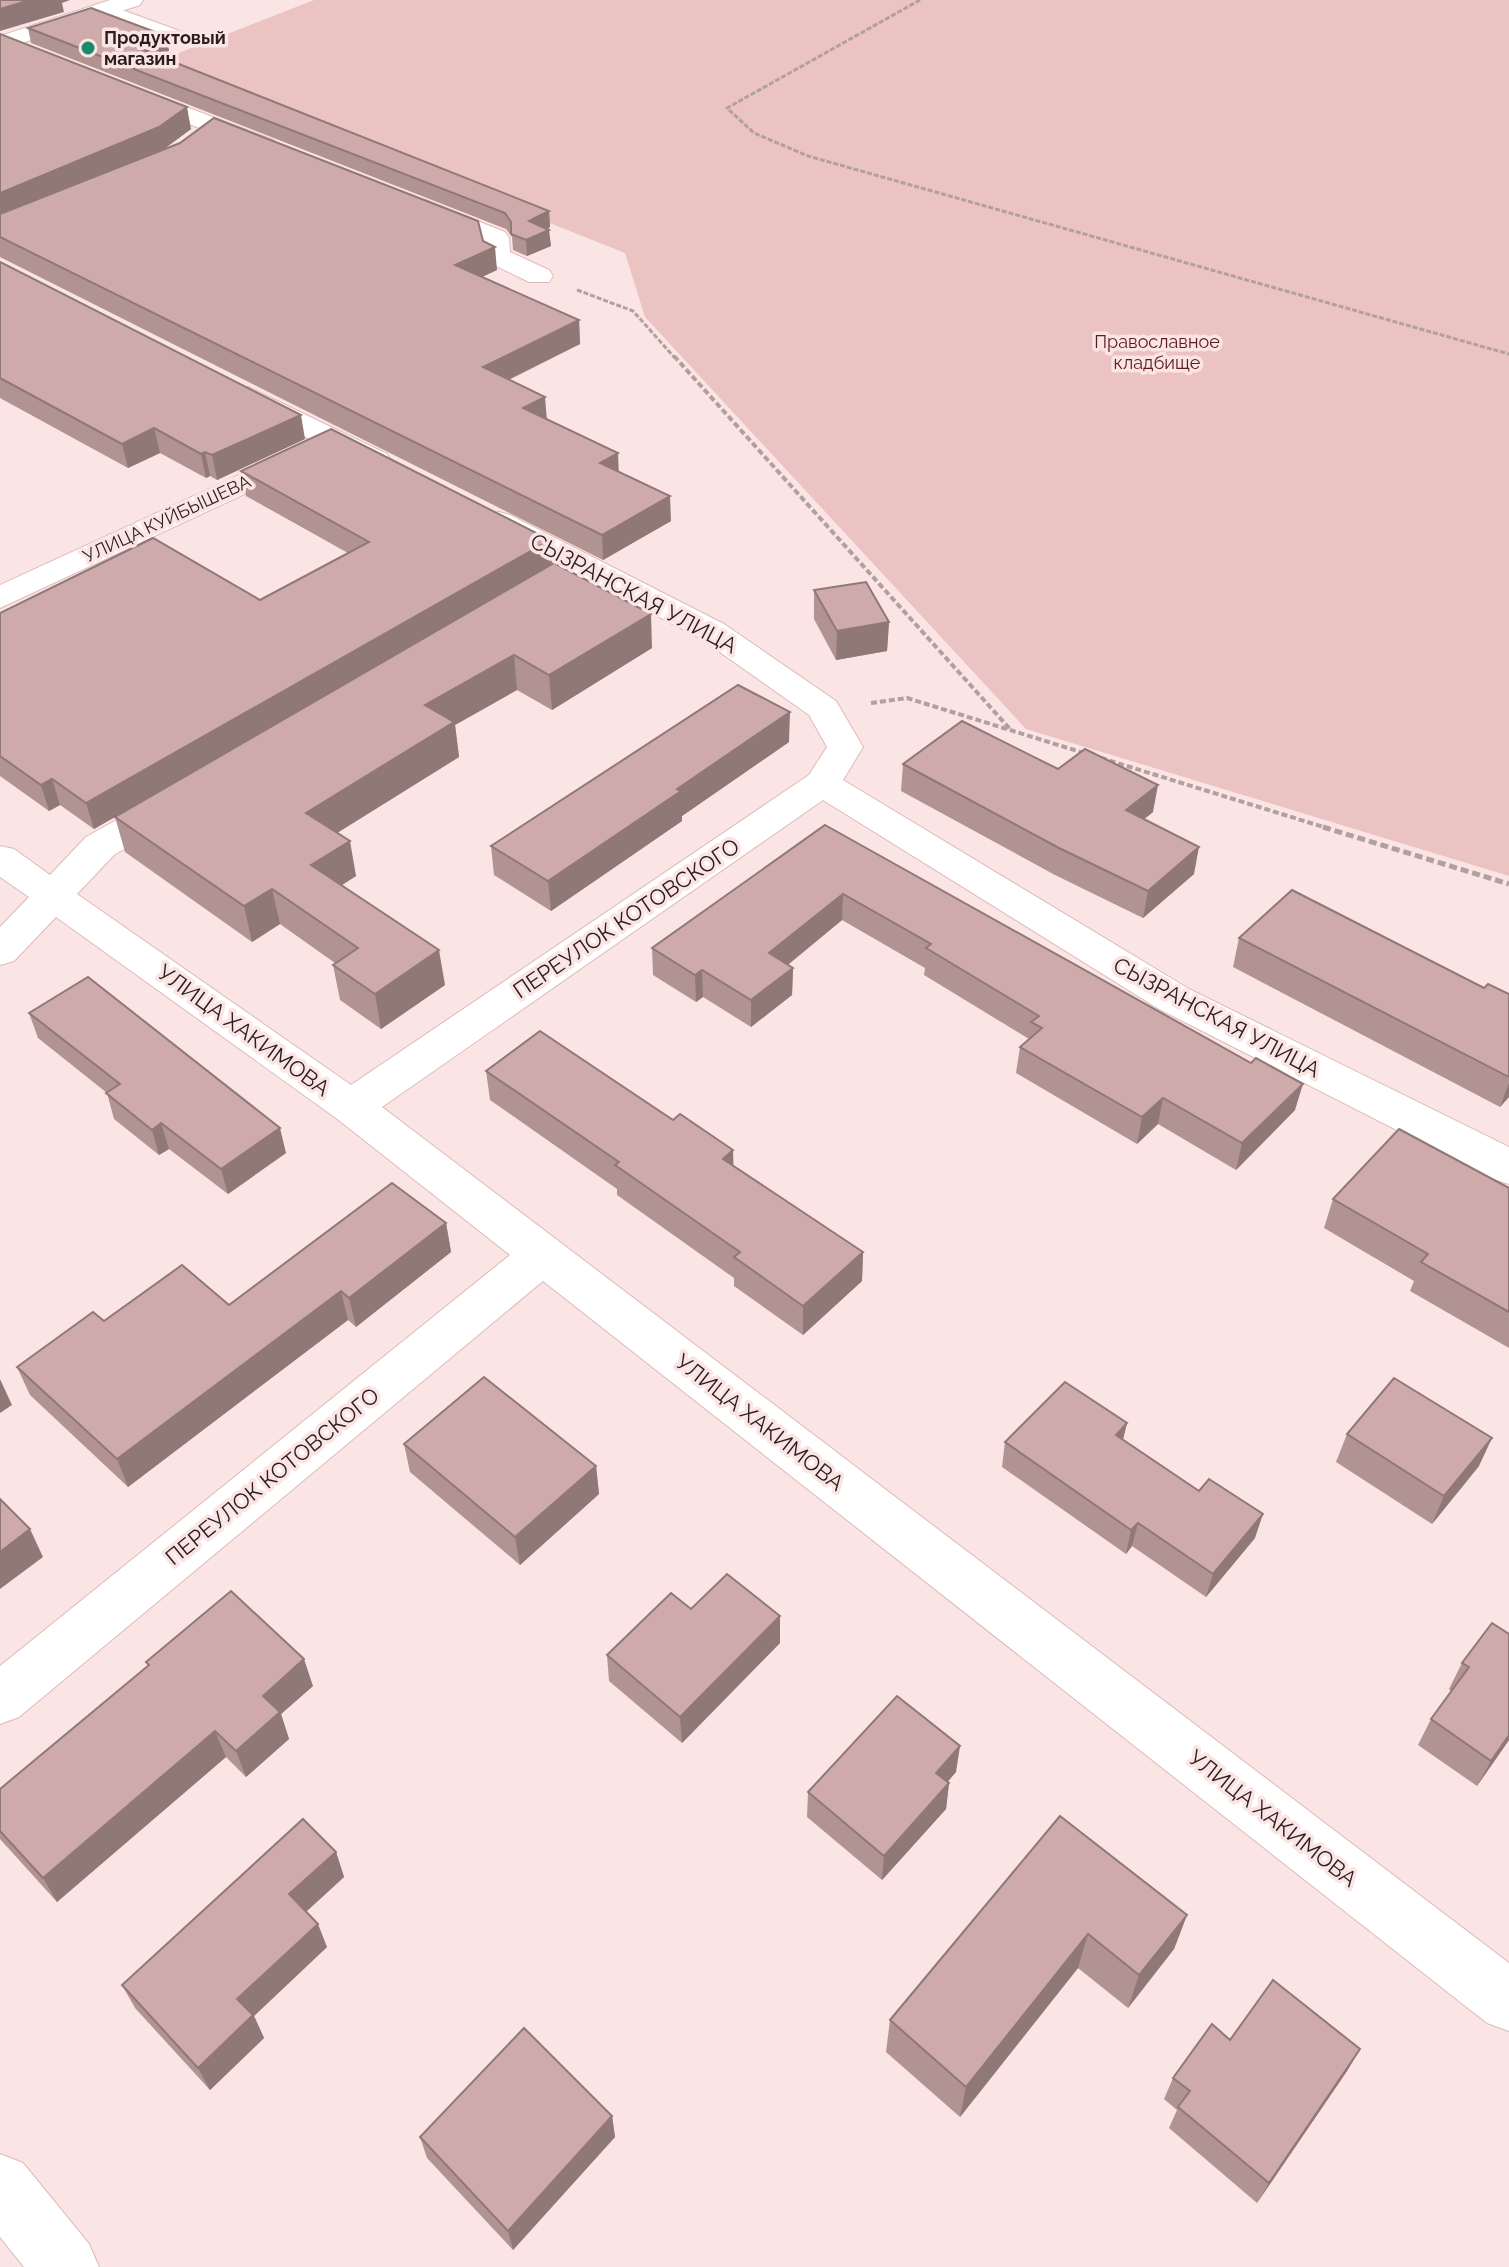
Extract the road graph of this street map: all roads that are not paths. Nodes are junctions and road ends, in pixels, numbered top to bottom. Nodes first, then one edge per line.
1 (132, 0) edge
2 (103, 10) junction
3 (177, 38) dead end
4 (1, 42) edge
5 (44, 59) edge
6 (115, 87) edge
7 (215, 126) junction
8 (194, 142) edge
9 (289, 155) edge
10 (408, 201) edge
11 (539, 276) road end
12 (223, 383) edge
13 (334, 440) junction
14 (403, 475) edge
15 (473, 509) edge
16 (584, 564) junction
17 (542, 588) edge
18 (0, 598) edge
19 (822, 783) junction
20 (197, 789) edge
21 (0, 858) edge
22 (55, 895) junction
23 (0, 951) edge
24 (351, 1107) junction
25 (1509, 1167) edge
26 (543, 1254) junction
27 (0, 1699) edge
28 (1509, 2001) edge
29 (0, 2186) edge
30 (66, 2267) edge

1 - 2 street
2 - 3 street
2 - 4 street
4 - 5 street
6 - 7 street
7 - 8 street
7 - 9 street
10 - 11 street
12 - 13 street
13 - 14 street
13 - 18 street, УЛИЦА КУЙБЫШЕВА
15 - 16 street, СЫЗРАНСКАЯ УЛИЦА
16 - 17 street
16 - 19 street, СЫЗРАНСКАЯ УЛИЦА
19 - 24 street, ПЕРЕУЛОК КОТОВСКОГО
19 - 25 street, СЫЗРАНСКАЯ УЛИЦА
20 - 22 street
21 - 22 street, УЛИЦА ХАКИМОВА
22 - 23 street
22 - 24 street, УЛИЦА ХАКИМОВА
24 - 26 street, УЛИЦА ХАКИМОВА
26 - 27 street, ПЕРЕУЛОК КОТОВСКОГО
26 - 28 street, УЛИЦА ХАКИМОВА
29 - 30 street

